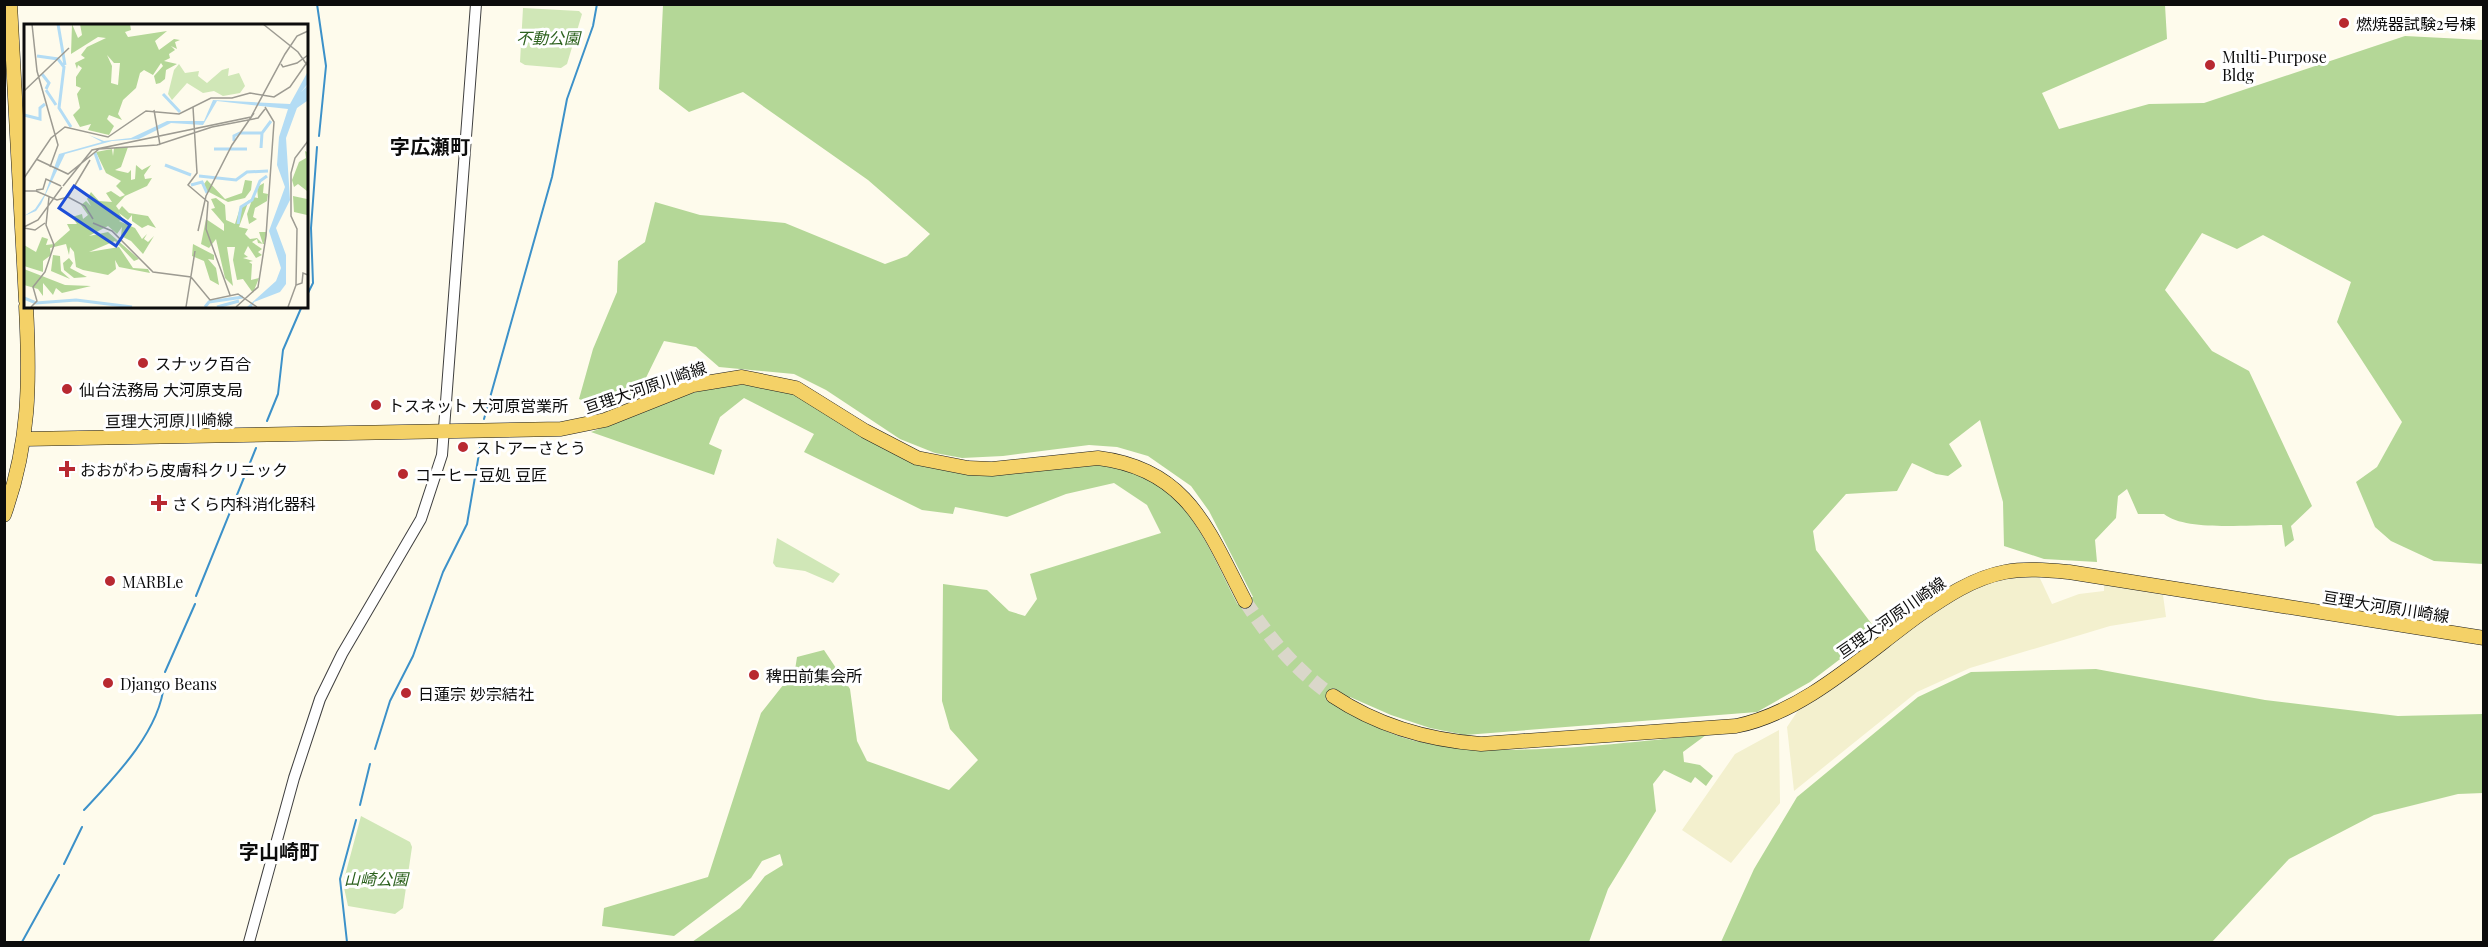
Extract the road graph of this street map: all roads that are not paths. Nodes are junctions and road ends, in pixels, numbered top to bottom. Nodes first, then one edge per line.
1 (10, 4) edge
2 (476, 4) edge
3 (11, 137) edge
4 (24, 279) edge
5 (26, 308) edge
6 (445, 432) junction
7 (25, 439) junction
8 (4, 515) edge
9 (1245, 601) tunnel mouth
10 (2484, 638) edge
11 (1333, 696) tunnel mouth
12 (249, 942) edge

1 - 3 main road
2 - 6 street
3 - 4 main road
5 - 7 main road
6 - 7 main road, 亘理大河原川崎線
6 - 9 main road, 亘理大河原川崎線
6 - 12 street
7 - 8 main road
10 - 11 main road, 亘理大河原川崎線

